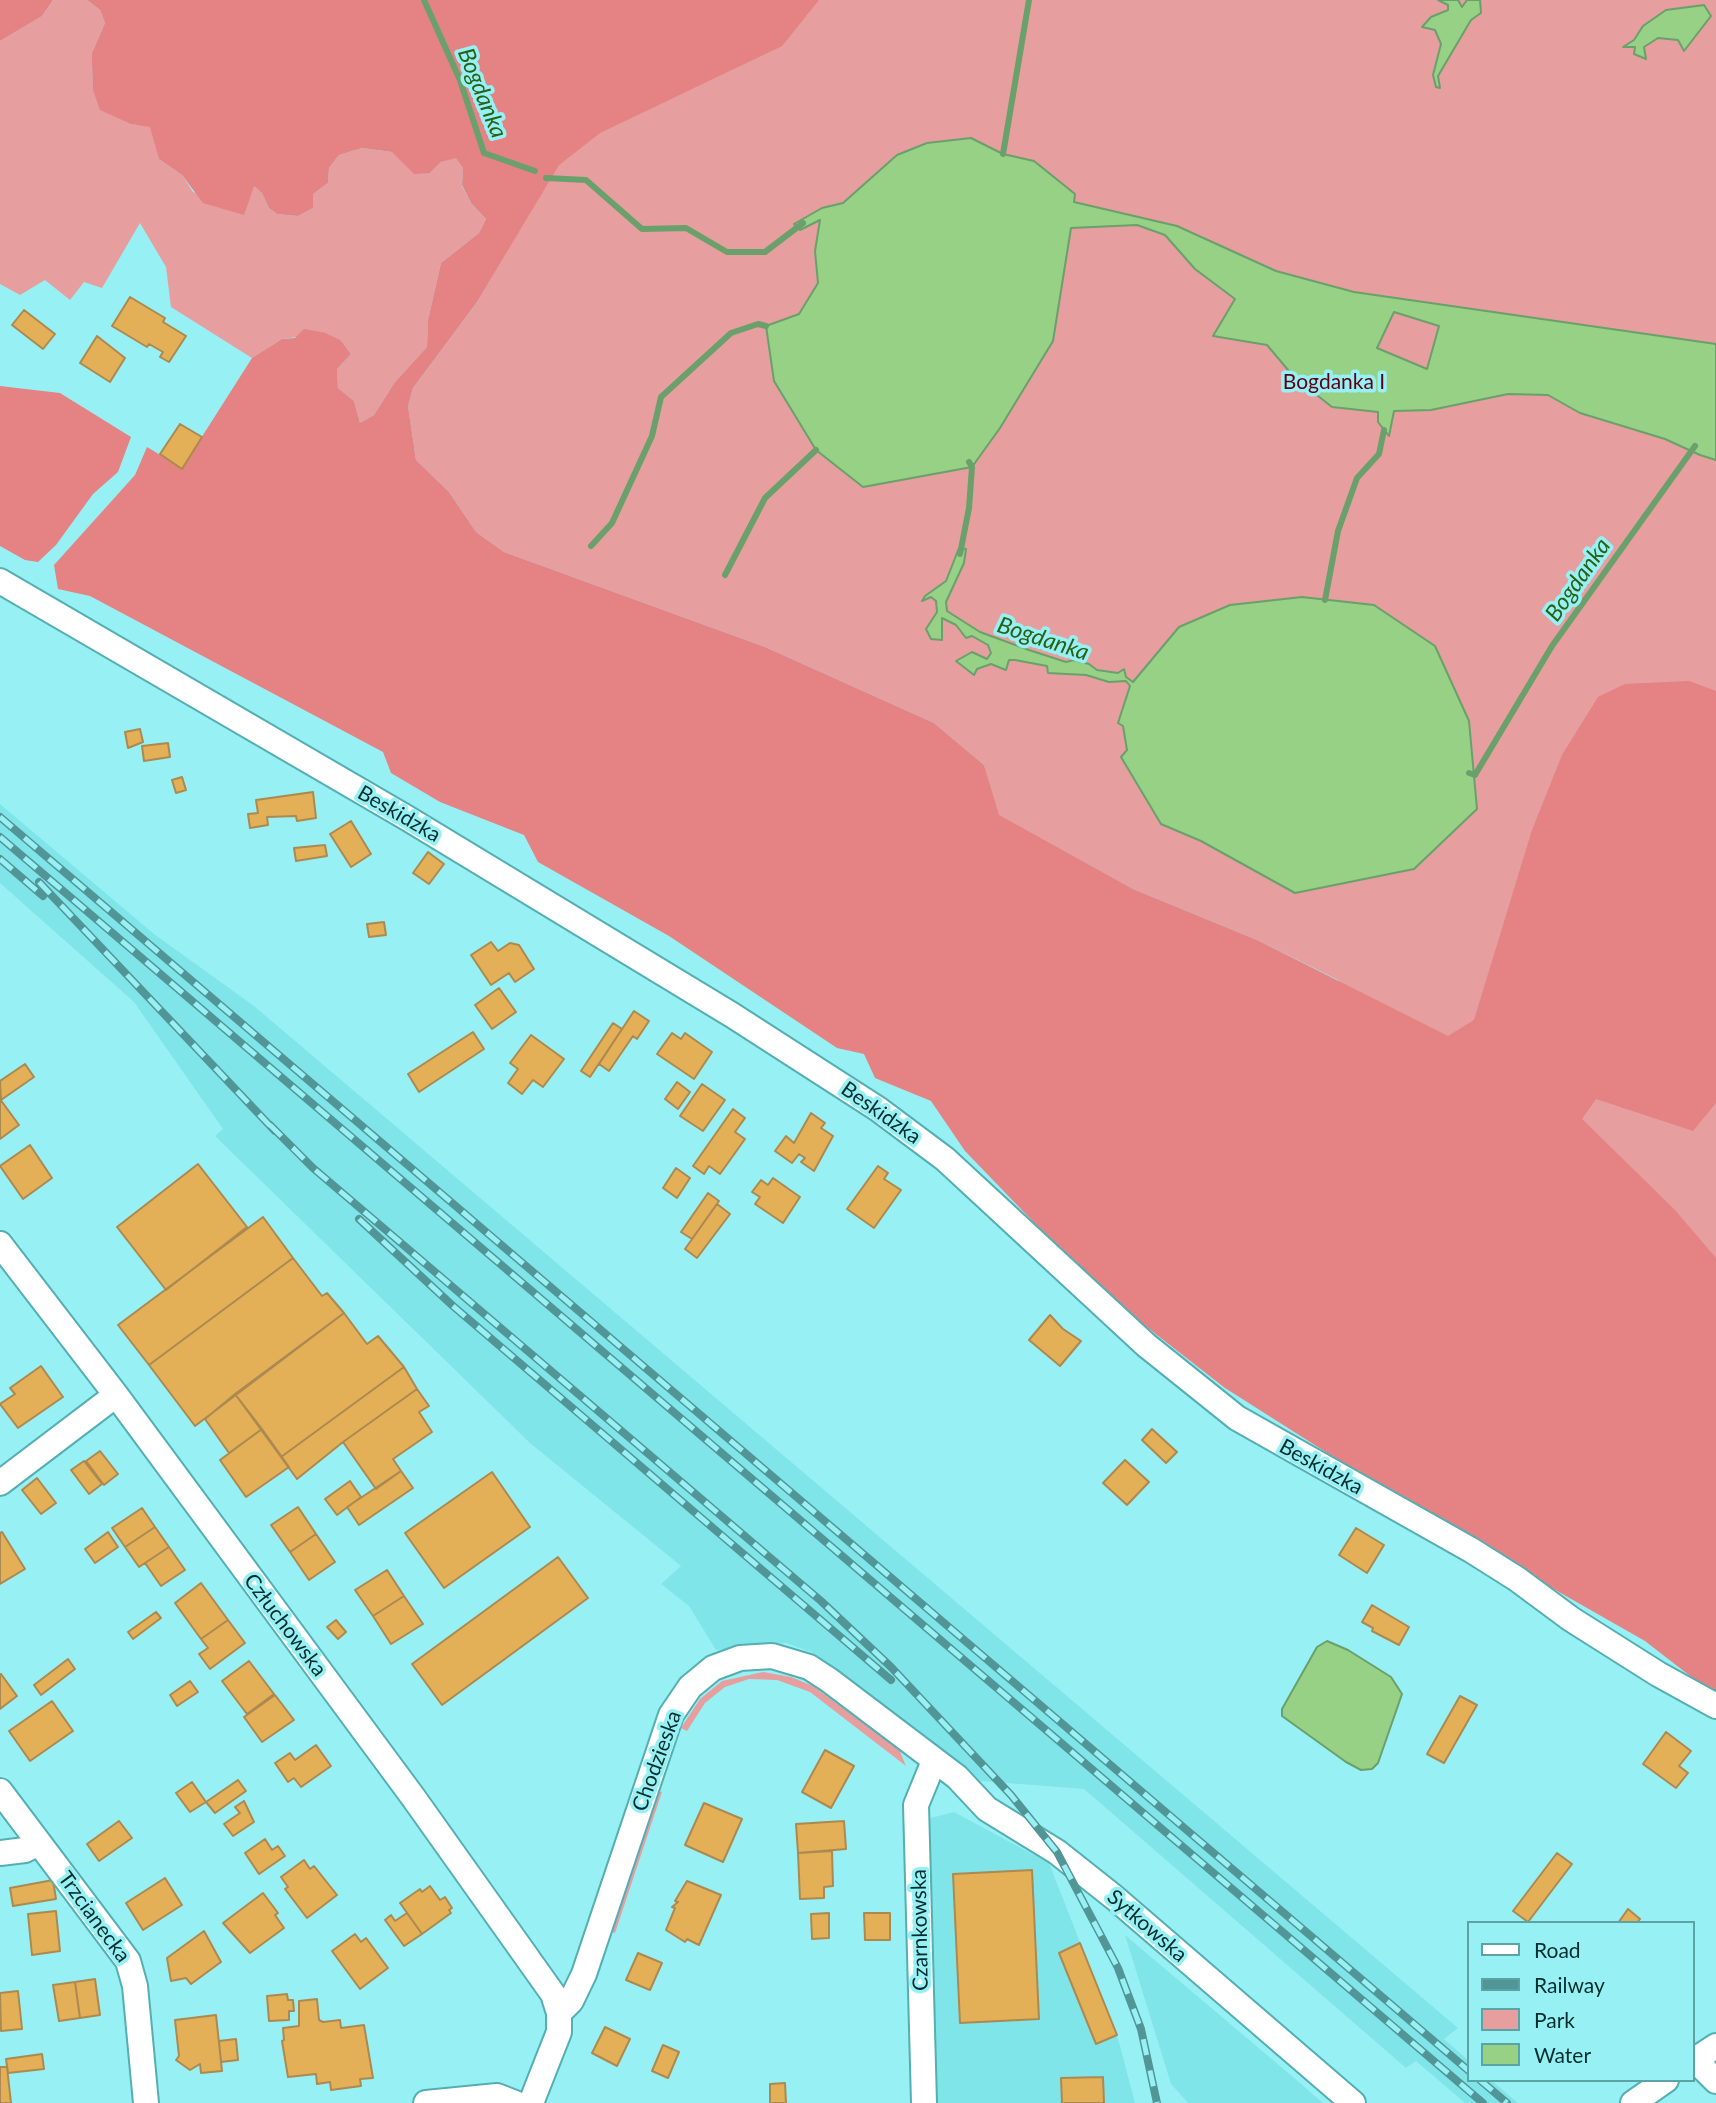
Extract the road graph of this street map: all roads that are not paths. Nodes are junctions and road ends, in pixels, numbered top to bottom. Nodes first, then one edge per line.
1 (0, 581) edge
2 (0, 1244) edge
3 (116, 1395) junction
4 (0, 1483) edge
5 (1716, 1706) edge
6 (934, 1761) junction
7 (0, 1791) edge
8 (39, 1843) junction
9 (0, 1853) edge
10 (559, 2013) junction
11 (1716, 2046) edge
12 (1695, 2059) edge
13 (1695, 2061) edge
14 (1716, 2081) edge
15 (1662, 2082) edge
16 (146, 2103) edge
17 (426, 2103) edge
18 (515, 2103) edge
19 (531, 2103) edge
20 (924, 2103) edge
21 (1353, 2103) edge
22 (1633, 2103) edge

1 - 5 street, Beskidzka
2 - 3 street, Człuchowska
3 - 4 street
3 - 10 street, Człuchowska
6 - 10 street, Chodzieska
6 - 20 street, Czarnkowska
6 - 21 street, Sytkowska
7 - 8 street, Trzcianecka
8 - 9 street
8 - 16 street, Trzcianecka
10 - 19 street, Chodzieska
11 - 12 street
13 - 14 street
15 - 22 street
17 - 18 street

